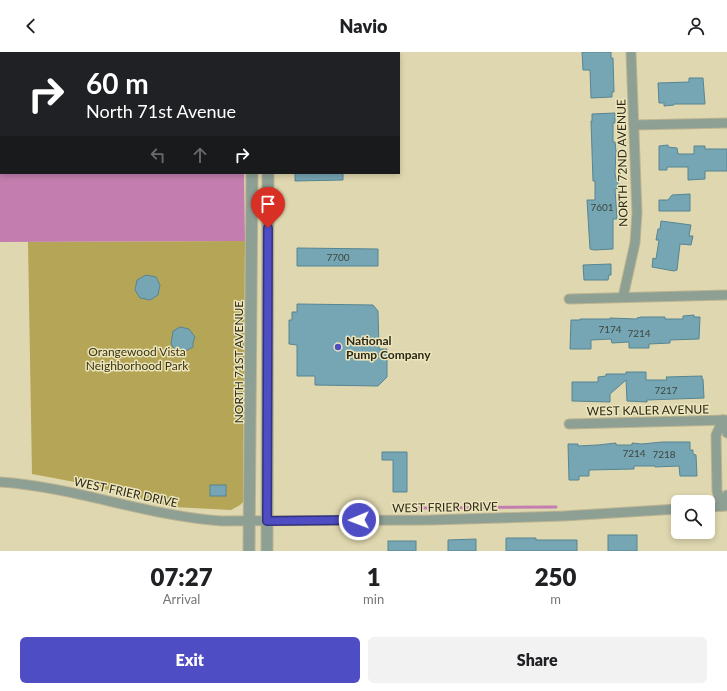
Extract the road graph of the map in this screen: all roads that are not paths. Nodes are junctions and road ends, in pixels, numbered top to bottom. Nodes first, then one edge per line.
1 (632, 52) edge
2 (727, 123) edge
3 (634, 125) junction
4 (252, 174) edge
5 (268, 174) edge
6 (727, 295) edge
7 (624, 297) junction
8 (569, 299) dead end
9 (251, 384) junction
10 (268, 384) junction
11 (725, 420) edge
12 (569, 424) dead end
13 (727, 433) edge
14 (0, 482) edge
15 (727, 495) edge
16 (724, 506) edge
17 (671, 509) edge
18 (267, 521) junction
19 (250, 522) junction
20 (249, 551) edge
21 (267, 551) edge

1 - 3 street, NORTH 72ND AVENUE
2 - 3 street
3 - 7 street, NORTH 72ND AVENUE
4 - 9 street, NORTH 71ST AVENUE
5 - 10 street
6 - 7 street
7 - 8 street
9 - 10 street
9 - 19 street, NORTH 71ST AVENUE
10 - 18 street
11 - 12 street, WEST KALER AVENUE
11 - 13 street
11 - 16 street
14 - 19 street, WEST FRIER DRIVE
15 - 16 street
17 - 18 street, WEST FRIER DRIVE
18 - 19 street, WEST FRIER DRIVE
18 - 21 street
19 - 20 street, NORTH 71ST AVENUE

